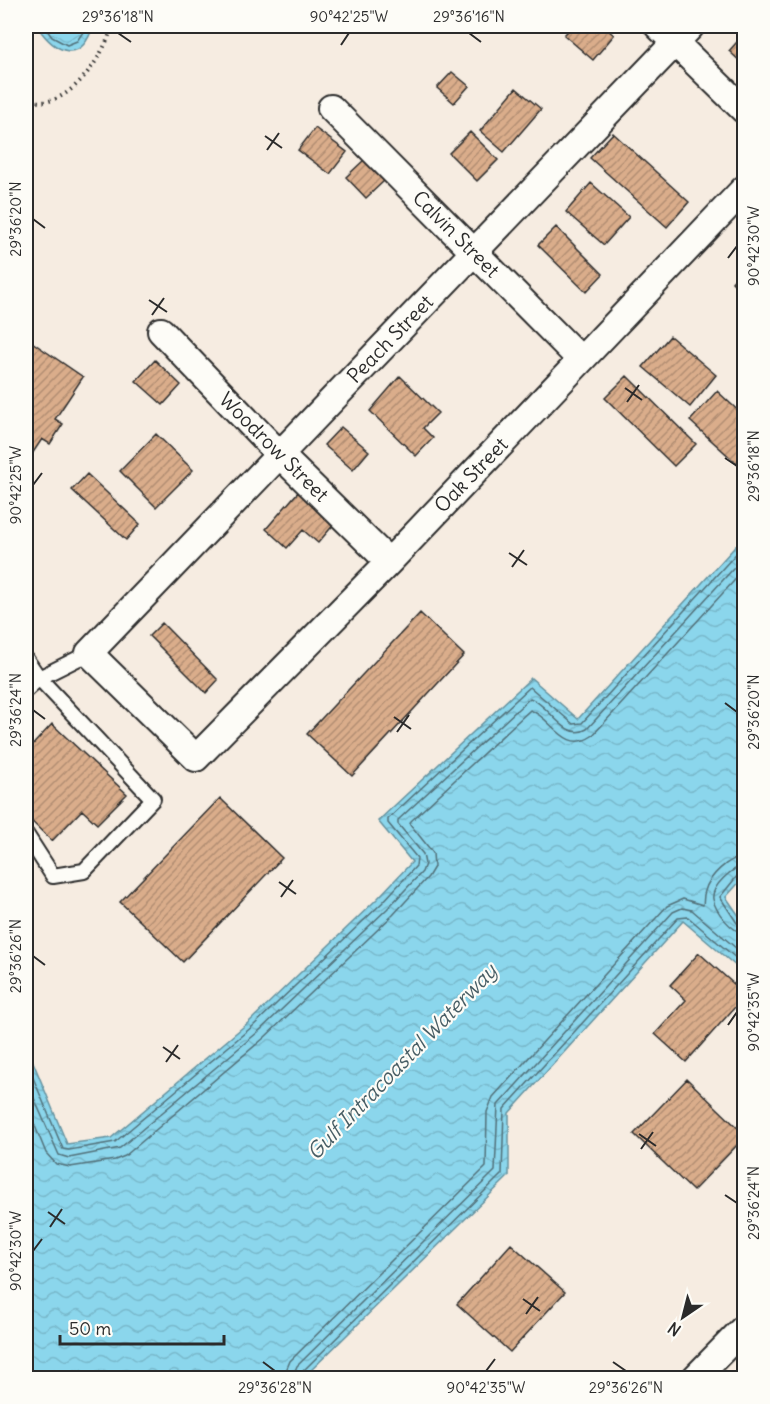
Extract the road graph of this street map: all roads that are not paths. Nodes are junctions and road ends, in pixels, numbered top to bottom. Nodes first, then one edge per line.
1 (675, 31) edge
2 (332, 108) dead end
3 (744, 110) edge
4 (744, 189) edge
5 (473, 252) junction
6 (161, 331) dead end
7 (581, 360) junction
8 (280, 455) junction
9 (388, 562) junction
10 (89, 653) junction
11 (26, 659) edge
12 (39, 678) junction
13 (26, 690) edge
14 (26, 834) edge
15 (744, 1328) edge
16 (695, 1378) edge

1 - 3 street
1 - 5 street, Peach Street
2 - 5 street, Calvin Street
4 - 7 street, Oak Street
5 - 7 street, Calvin Street
5 - 8 street, Peach Street
6 - 8 street, Woodrow Street
7 - 9 street, Oak Street
8 - 9 street, Woodrow Street
8 - 10 street, Peach Street
9 - 10 street, Oak Street
10 - 12 lane
11 - 12 lane
12 - 13 lane
12 - 14 lane
15 - 16 street

